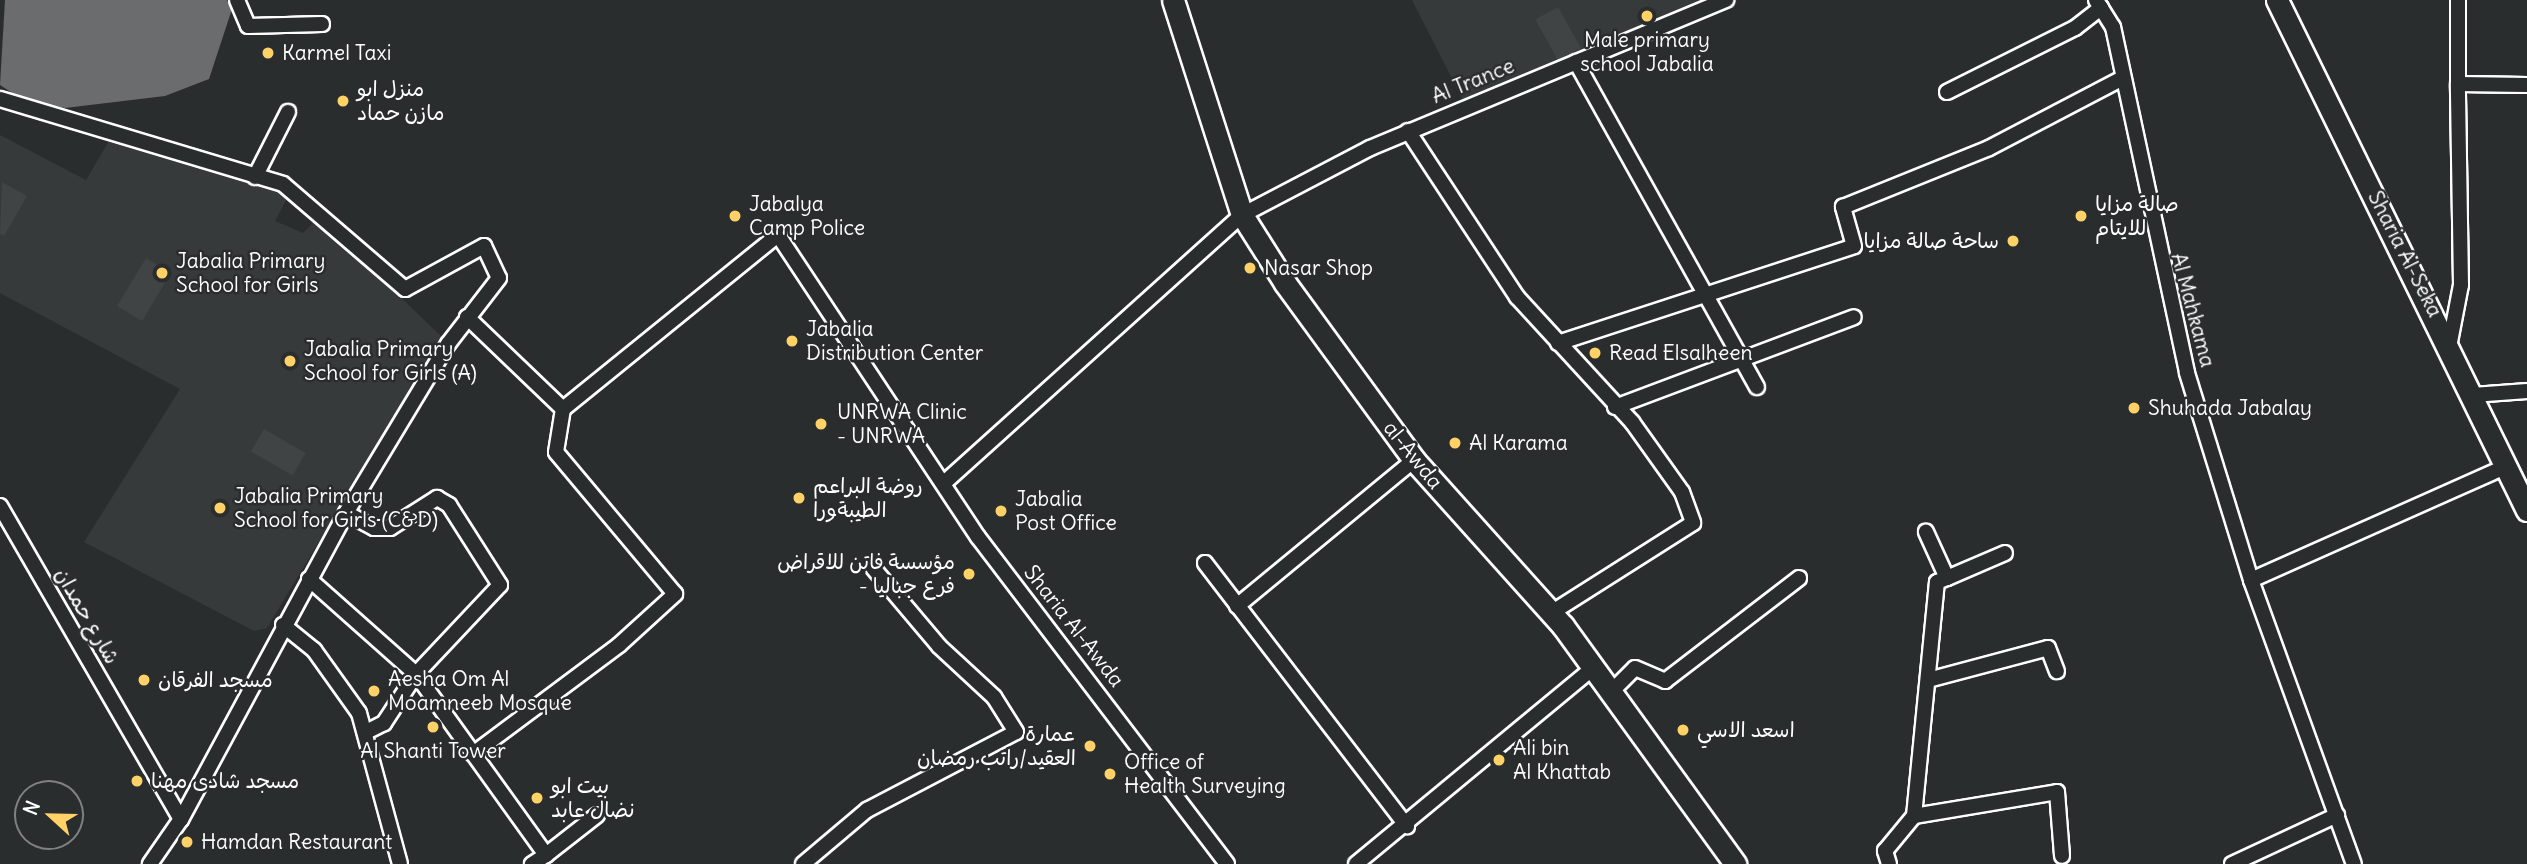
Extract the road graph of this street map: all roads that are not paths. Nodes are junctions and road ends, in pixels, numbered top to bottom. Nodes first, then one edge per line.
1 (237, 0) edge
2 (1172, 0) edge
3 (1726, 0) edge
4 (2277, 0) edge
5 (2458, 0) edge
6 (2099, 4) edge
7 (322, 24) dead end
8 (1576, 62) junction
9 (2123, 78) junction
10 (2458, 84) junction
11 (2527, 85) edge
12 (1947, 92) dead end
13 (0, 99) edge
14 (288, 112) dead end
15 (1408, 131) junction
16 (255, 177) junction
17 (1242, 215) junction
18 (1710, 295) junction
19 (467, 317) junction
20 (1854, 317) dead end
21 (2450, 342) junction
22 (1558, 343) junction
23 (1743, 355) junction
24 (1757, 387) dead end
25 (2527, 391) edge
26 (2473, 395) junction
27 (1615, 407) junction
28 (563, 409) junction
29 (1414, 460) junction
30 (2507, 466) junction
31 (944, 483) junction
32 (0, 506) edge
33 (2527, 510) edge
34 (346, 513) junction
35 (1926, 532) dead end
36 (2005, 553) dead end
37 (1205, 563) dead end
38 (873, 568) dead end
39 (1799, 578) dead end
40 (1947, 578) junction
41 (309, 579) junction
42 (2251, 580) junction
43 (1237, 606) junction
44 (1550, 613) junction
45 (283, 625) junction
46 (1594, 667) junction
47 (2057, 671) dead end
48 (416, 674) junction
49 (1928, 680) junction
50 (1610, 693) junction
51 (366, 732) junction
52 (473, 754) junction
53 (597, 815) dead end
54 (1914, 816) junction
55 (2337, 816) junction
56 (181, 819) junction
57 (1407, 826) junction
58 (546, 855) junction
59 (2062, 856) dead end
60 (150, 864) edge
61 (400, 864) edge
62 (532, 864) edge
63 (803, 864) edge
64 (1227, 864) edge
65 (1356, 864) edge
66 (1735, 864) edge
67 (1889, 864) edge
68 (2232, 864) edge
69 (2354, 864) edge

1 - 7 street
2 - 17 main road, al-Awda
3 - 8 street, Al Trance
4 - 21 main road, Sharia Al-Seka
5 - 10 street
6 - 9 street, Al Mahkama
6 - 12 street, Al Mahkama
8 - 15 street, Al Trance
8 - 18 street
9 - 18 street
9 - 42 street, Al Mahkama
10 - 11 street
10 - 21 street
13 - 16 street
14 - 16 street
15 - 17 street, Al Trance
15 - 22 street
16 - 19 street
17 - 29 main road, al-Awda
17 - 31 street, Al Trance
18 - 22 street
18 - 23 street
19 - 28 street
19 - 34 street
20 - 23 street
21 - 26 main road, Sharia Al-Seka
22 - 27 street
23 - 24 street
23 - 27 street
25 - 26 street
26 - 30 main road, Sharia Al-Seka
27 - 44 street
28 - 31 street, Sharia Al-Awda
28 - 52 street
29 - 43 street
29 - 44 main road, al-Awda
30 - 33 main road, Sharia Al-Seka
30 - 42 street
31 - 64 street, Sharia Al-Awda
32 - 56 street, شارع حمدان
34 - 41 street
34 - 48 street
35 - 40 street
36 - 40 street
37 - 43 street
38 - 63 street
39 - 50 street
40 - 49 street
41 - 45 street
41 - 48 street
42 - 55 street, Al Mahkama
43 - 57 street
44 - 46 main road, al-Awda
45 - 51 street
45 - 56 street
46 - 50 main road, al-Awda
46 - 57 street
47 - 49 street
48 - 51 street
48 - 52 street
49 - 54 street
50 - 66 main road, al-Awda
51 - 61 street
52 - 58 street
53 - 58 street
54 - 59 street
54 - 67 street
55 - 68 street
55 - 69 street, Al Mahkama
56 - 60 street
57 - 65 street
58 - 62 street

